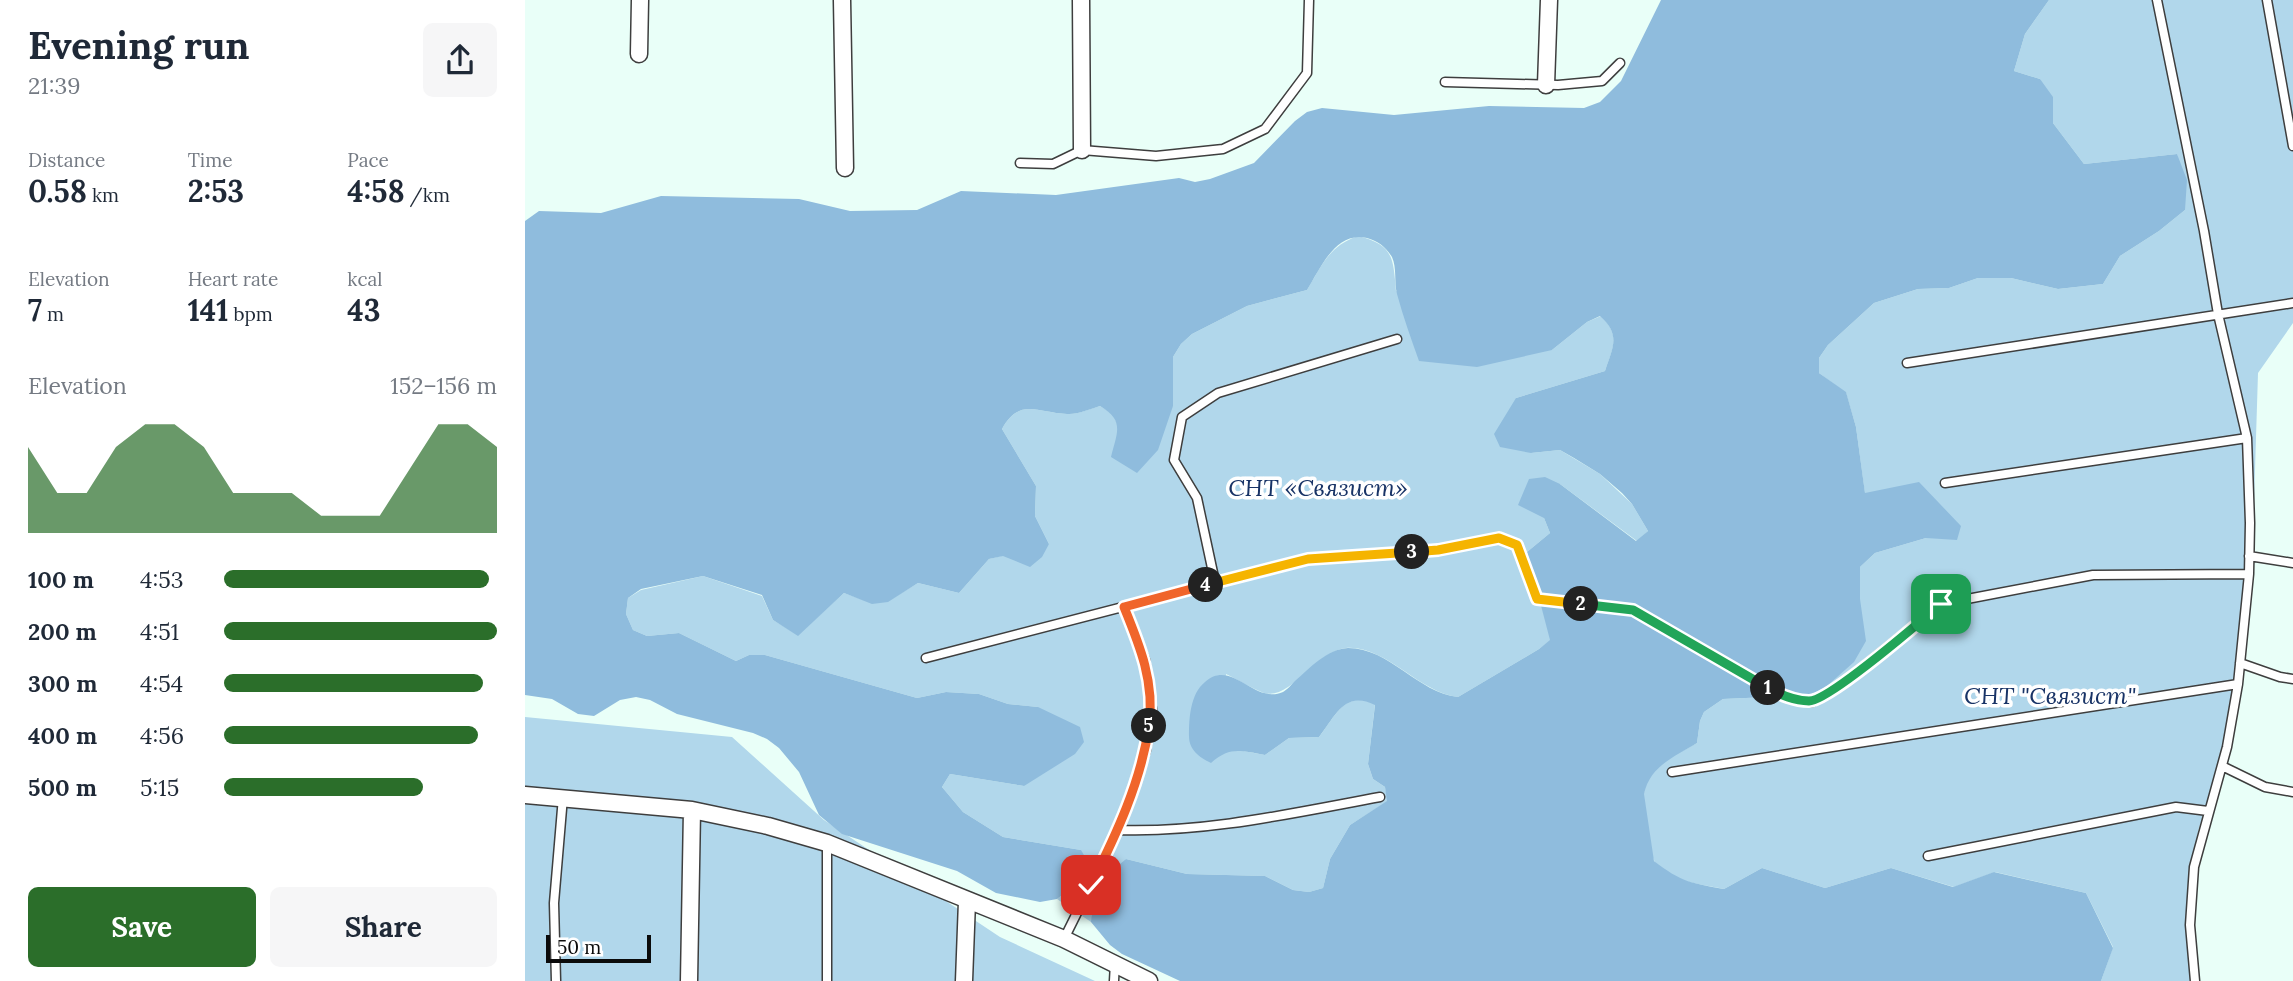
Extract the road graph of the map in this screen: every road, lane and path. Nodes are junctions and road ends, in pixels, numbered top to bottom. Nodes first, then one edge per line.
1 (641, 0) edge
2 (842, 0) edge
3 (1081, 0) edge
4 (1309, 0) edge
5 (1549, 0) edge
6 (2157, 0) edge
7 (2267, 0) edge
8 (639, 54) dead end
9 (1620, 63) dead end
10 (1445, 82) dead end
11 (1546, 85) junction
12 (2293, 146) edge
13 (1082, 150) junction
14 (1020, 163) dead end
15 (845, 168) dead end
16 (2293, 303) edge
17 (2218, 314) junction
18 (1397, 339) dead end
19 (1907, 363) dead end
20 (2247, 438) junction
21 (1945, 483) dead end
22 (2249, 556) junction
23 (2293, 563) edge
24 (2249, 574) junction
25 (1215, 582) junction
26 (1124, 607) junction
27 (926, 658) dead end
28 (2240, 663) junction
29 (2293, 679) edge
30 (2238, 684) junction
31 (2223, 766) junction
32 (1672, 772) dead end
33 (2293, 792) edge
34 (525, 795) edge
35 (563, 797) junction
36 (1380, 797) dead end
37 (692, 810) junction
38 (2209, 811) junction
39 (1118, 830) junction
40 (827, 844) junction
41 (1928, 856) dead end
42 (967, 901) junction
43 (1064, 939) junction
44 (1115, 963) junction
45 (557, 981) edge
46 (689, 981) edge
47 (827, 981) edge
48 (964, 981) edge
49 (1114, 981) edge
50 (1149, 981) edge
51 (2195, 981) edge

1 - 8 street
2 - 15 street
3 - 13 street
4 - 13 lane
5 - 11 street
6 - 17 lane
7 - 12 lane
9 - 11 lane
10 - 11 lane
13 - 14 lane
16 - 17 lane
17 - 19 lane
17 - 20 lane
18 - 25 lane
20 - 21 lane
20 - 22 lane
22 - 23 lane
22 - 24 lane
24 - 25 lane
24 - 28 lane
25 - 26 lane
26 - 27 lane
26 - 39 lane
28 - 29 lane
28 - 30 lane
30 - 31 lane
30 - 32 lane
31 - 33 lane
31 - 38 lane
34 - 35 street
35 - 37 street
35 - 45 lane
36 - 39 lane
37 - 40 street
37 - 46 street
38 - 41 lane
38 - 51 lane
39 - 43 lane
40 - 42 street
40 - 47 lane
42 - 43 street
42 - 48 street
43 - 44 street
44 - 49 lane
44 - 50 street

